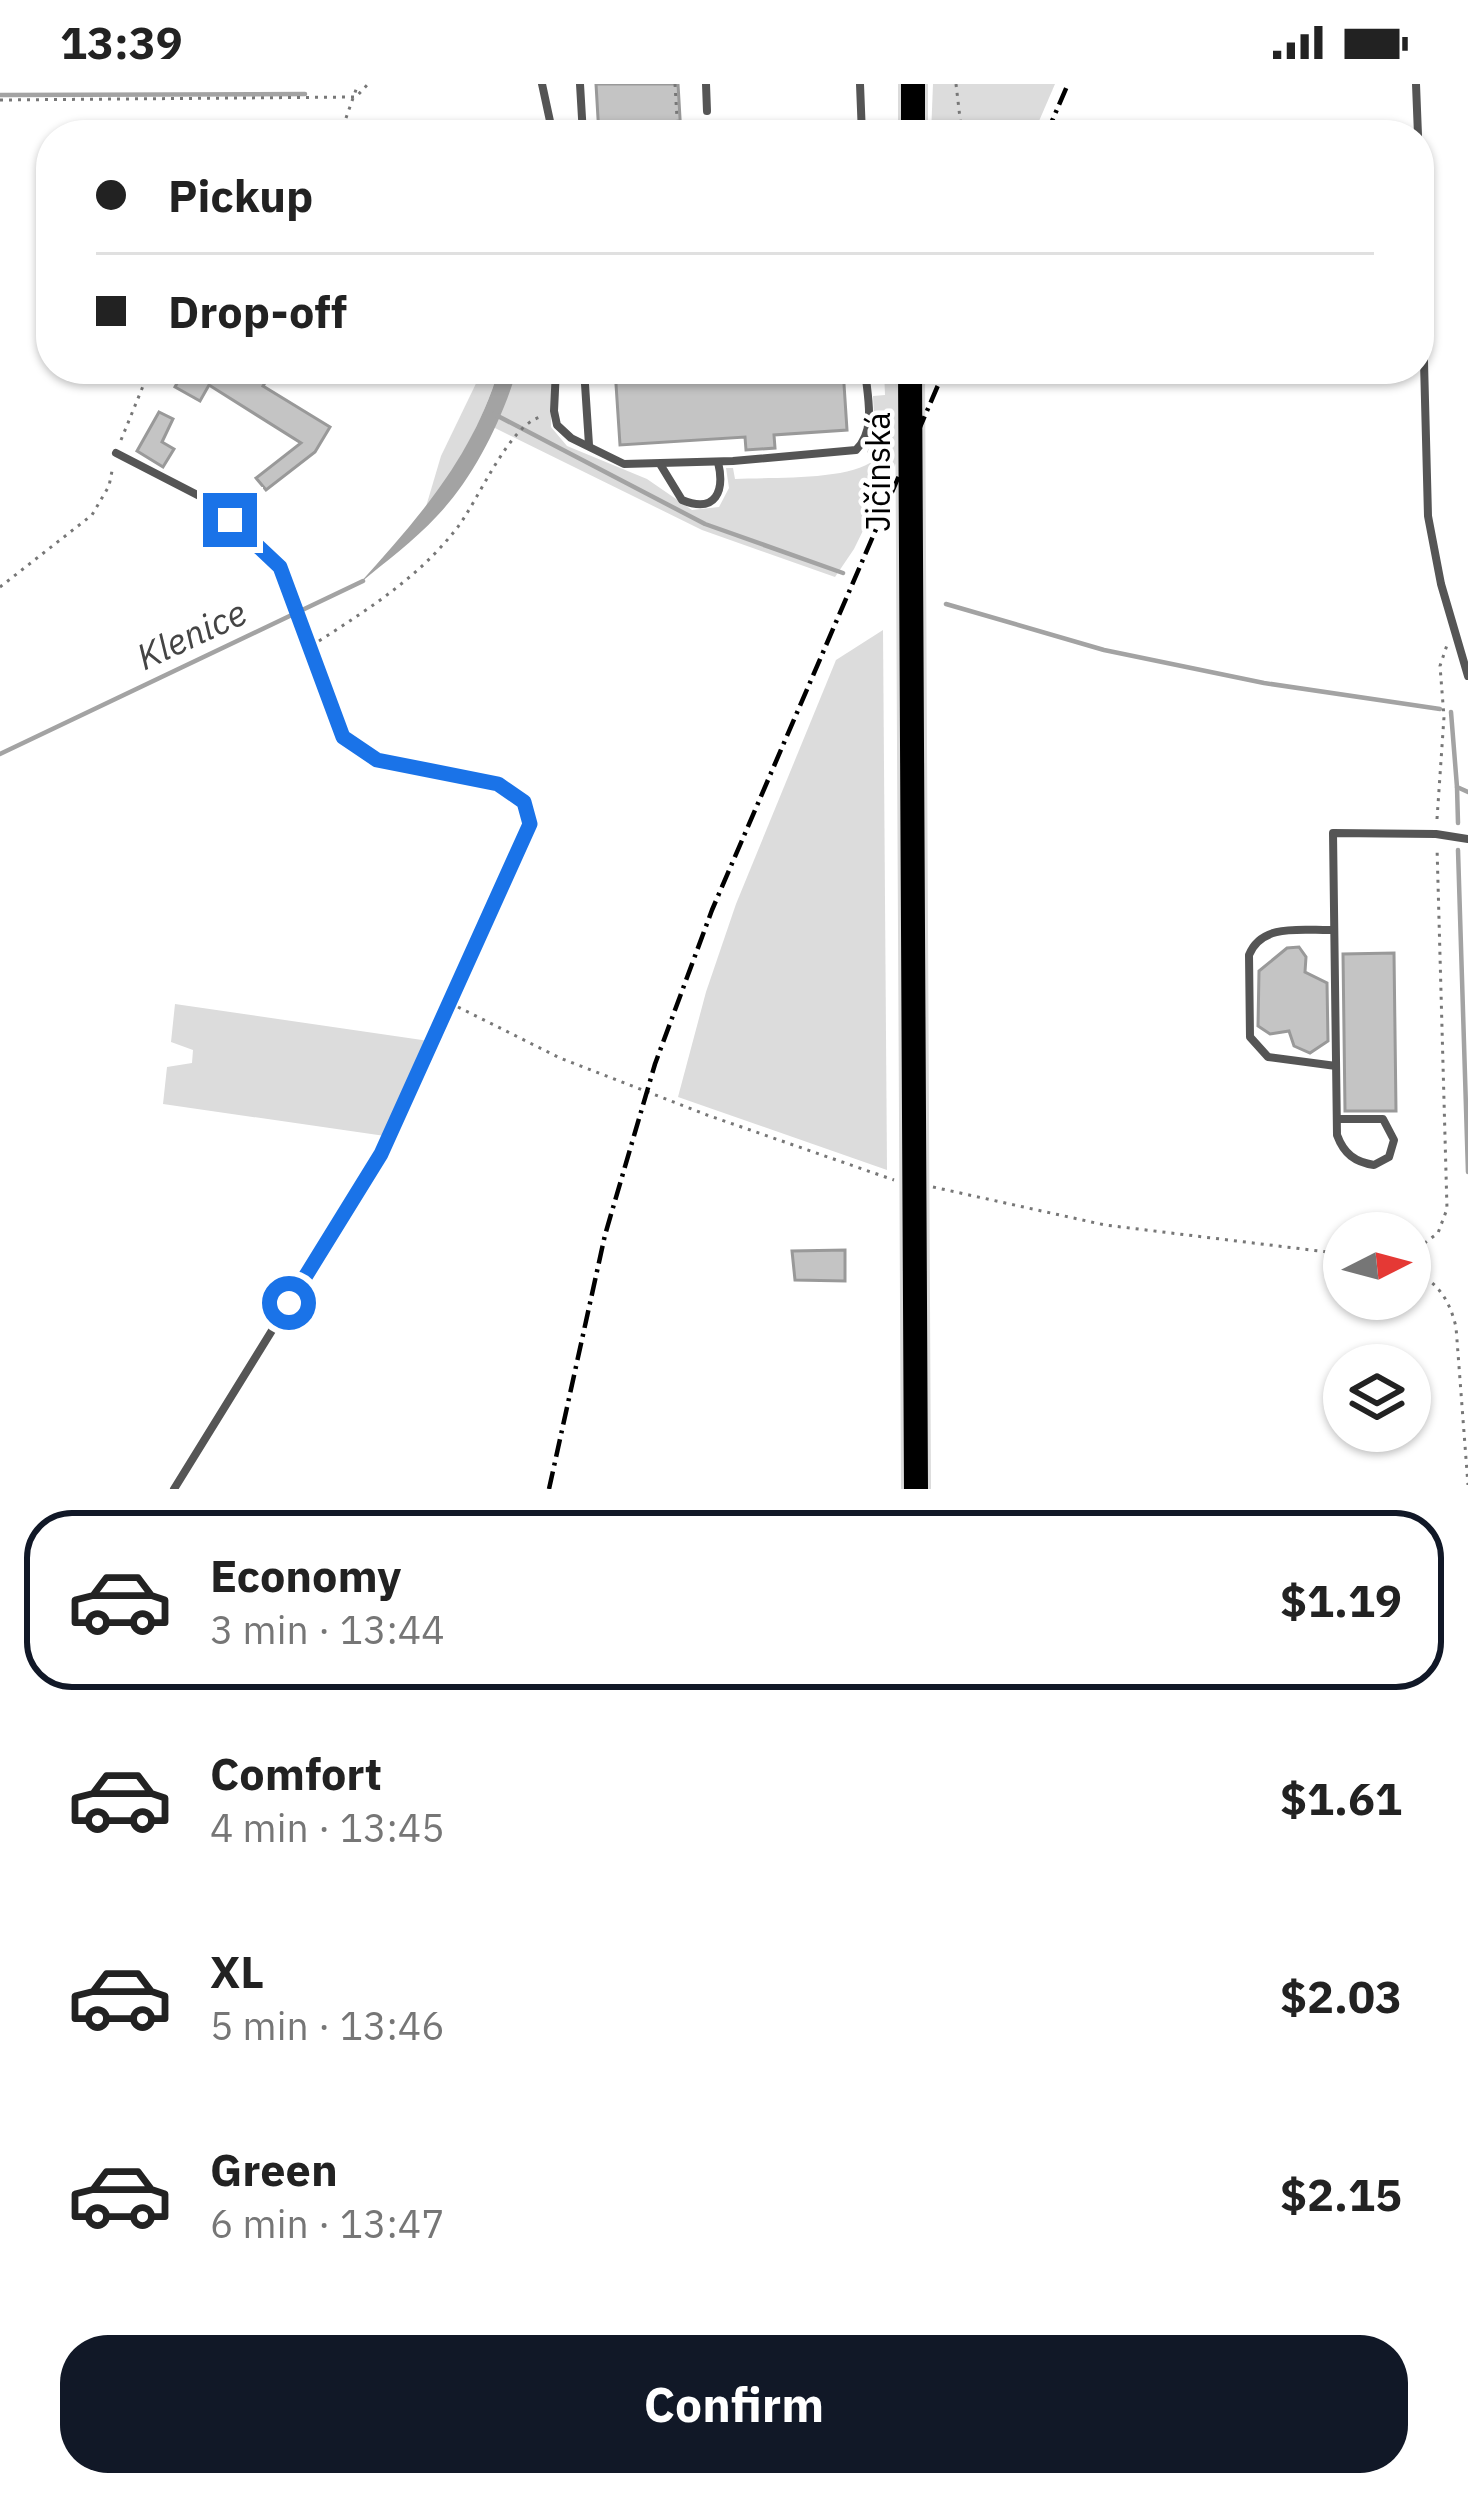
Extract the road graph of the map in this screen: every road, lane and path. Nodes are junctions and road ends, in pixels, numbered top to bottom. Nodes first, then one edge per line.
1 (358, 84) edge
2 (368, 84) edge
3 (542, 84) edge
4 (580, 84) edge
5 (675, 84) edge
6 (706, 84) edge
7 (860, 84) edge
8 (913, 84) edge
9 (956, 84) edge
10 (1416, 84) edge
11 (356, 97) junction
12 (0, 100) edge
13 (707, 111) dead end
14 (346, 120) edge
15 (550, 120) edge
16 (582, 120) edge
17 (677, 120) edge
18 (861, 120) edge
19 (913, 120) edge
20 (960, 120) edge
21 (1417, 120) edge
22 (144, 384) edge
23 (556, 384) edge
24 (585, 384) edge
25 (866, 384) edge
26 (910, 384) edge
27 (1425, 384) edge
28 (532, 419) dead end
29 (589, 447) junction
30 (116, 453) junction
31 (718, 461) junction
32 (660, 464) junction
33 (0, 587) edge
34 (1457, 636) junction
35 (310, 647) junction
36 (1468, 676) edge
37 (1436, 834) junction
38 (1468, 839) edge
39 (1334, 930) junction
40 (451, 1003) junction
41 (1336, 1066) junction
42 (1337, 1119) junction
43 (915, 1183) junction
44 (1431, 1238) edge
45 (1323, 1251) edge
46 (1431, 1282) edge
47 (1468, 1485) edge
48 (174, 1489) edge
49 (916, 1489) edge

1 - 11 path
2 - 11 path
3 - 15 lane
4 - 16 lane
5 - 17 path
6 - 13 lane
7 - 18 lane
8 - 19 main road
9 - 20 path
10 - 21 lane
11 - 12 path
11 - 14 path
22 - 30 path
23 - 29 lane
24 - 29 lane
25 - 31 lane
26 - 43 main road, Jičínská
27 - 34 lane
28 - 35 path
29 - 32 lane
30 - 33 path
30 - 35 lane
31 - 32 lane
31 - 32 lane
34 - 36 lane
34 - 37 path
35 - 40 lane
37 - 38 lane
37 - 39 lane
37 - 44 path
39 - 41 lane
39 - 41 lane
40 - 43 path
40 - 48 lane
41 - 42 lane
42 - 42 lane
43 - 45 path
43 - 49 main road, Jičínská
46 - 47 path

